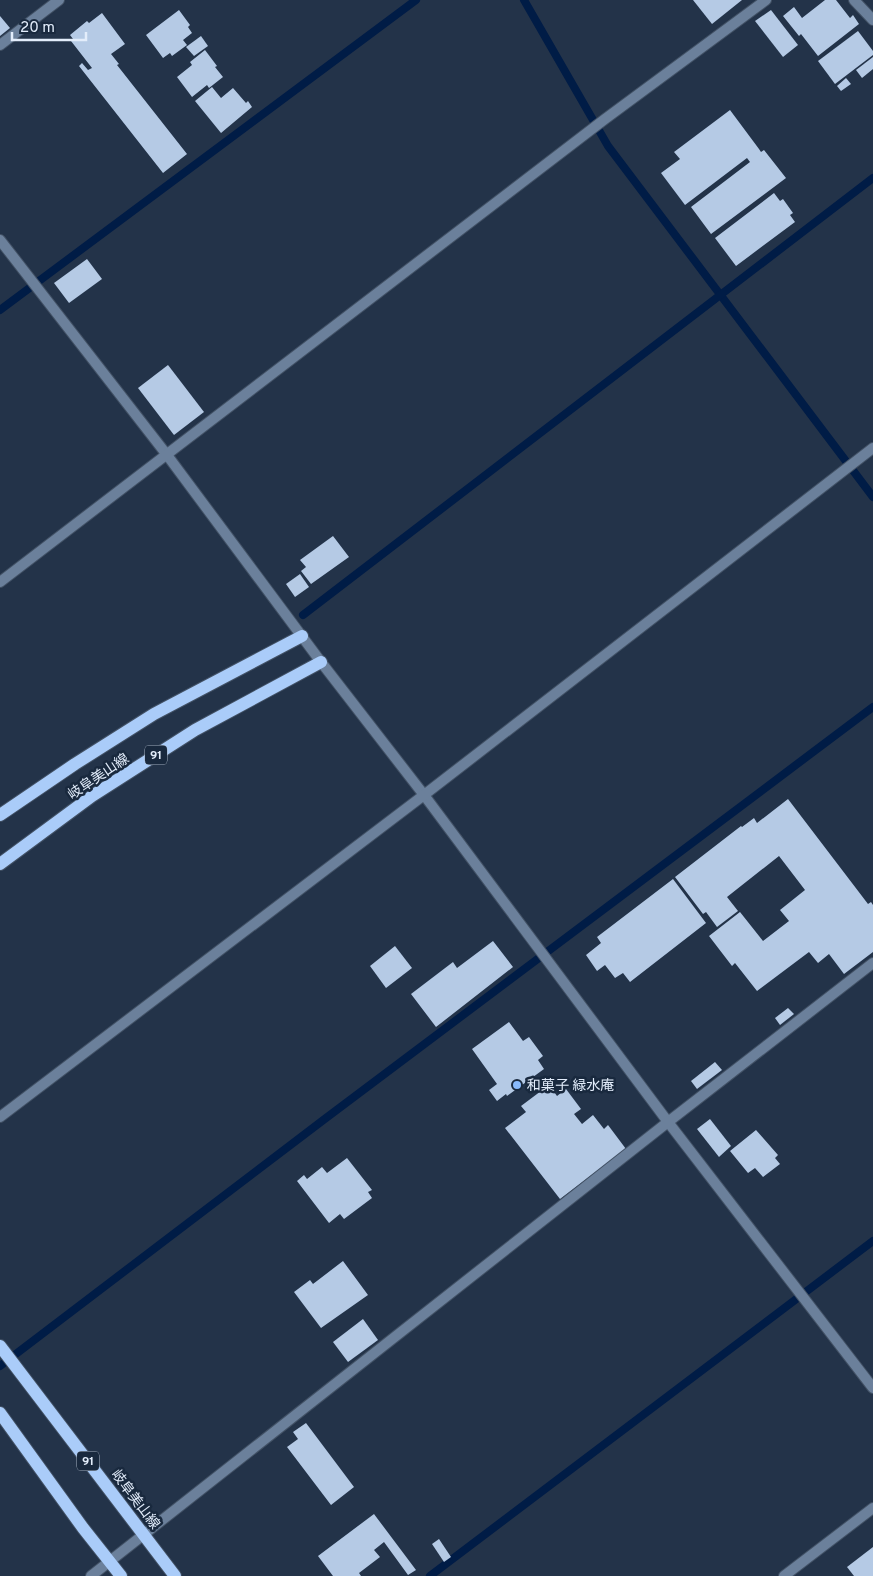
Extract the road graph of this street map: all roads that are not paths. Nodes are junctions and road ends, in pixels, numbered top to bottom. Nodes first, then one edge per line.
1 (60, 0) edge
2 (766, 0) edge
3 (854, 0) edge
4 (873, 20) edge
5 (0, 45) edge
6 (0, 240) edge
7 (873, 448) edge
8 (167, 455) junction
9 (0, 582) edge
10 (302, 636) junction
11 (321, 662) junction
12 (424, 795) junction
13 (0, 815) edge
14 (0, 864) edge
15 (873, 962) edge
16 (0, 1117) edge
17 (668, 1122) junction
18 (0, 1346) edge
19 (873, 1388) edge
20 (0, 1413) edge
21 (873, 1508) edge
22 (144, 1535) junction
23 (110, 1562) junction
24 (91, 1576) edge
25 (121, 1576) edge
26 (175, 1576) edge
27 (784, 1576) edge

1 - 5 street
2 - 8 street
3 - 4 street
6 - 8 street
7 - 12 street
8 - 9 street
8 - 10 street
10 - 11 street
10 - 13 main road, 岐阜美山線
11 - 12 street
11 - 14 main road, 岐阜美山線 / 91
12 - 16 street
12 - 17 street
15 - 17 street
17 - 19 street
17 - 22 street
18 - 22 main road, 岐阜美山線 / 91
20 - 23 main road
21 - 27 street
22 - 23 street
22 - 26 main road, 岐阜美山線 / 91
23 - 24 street
23 - 25 main road

